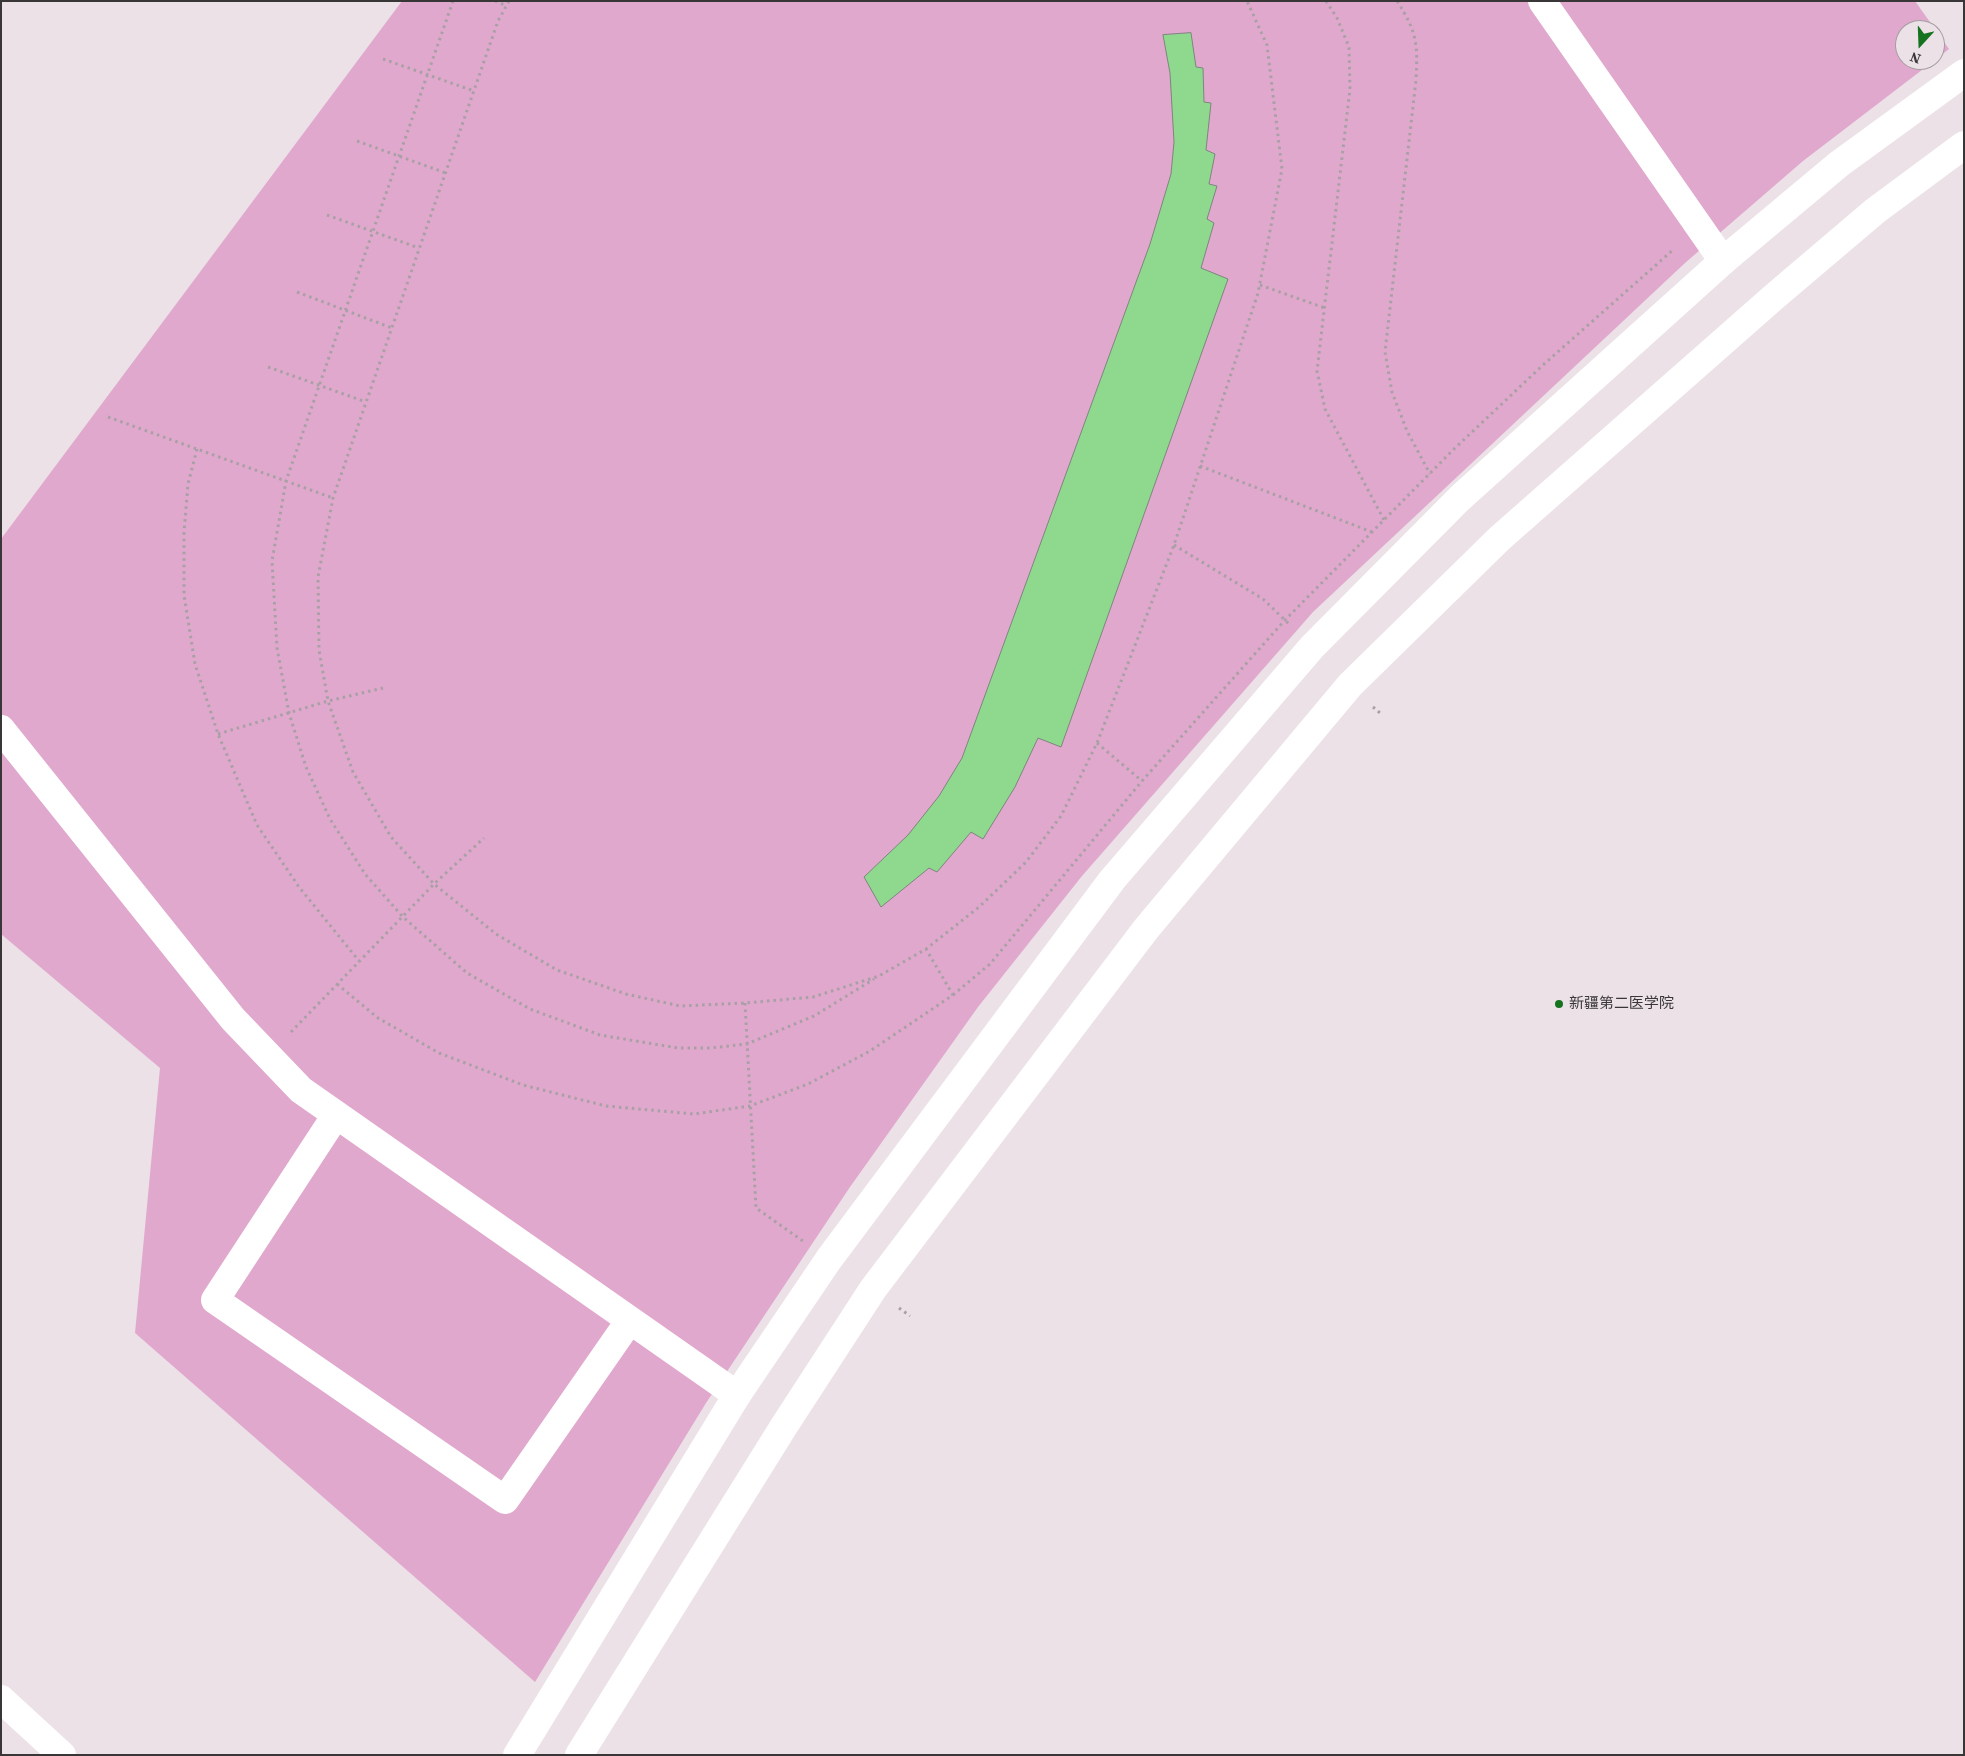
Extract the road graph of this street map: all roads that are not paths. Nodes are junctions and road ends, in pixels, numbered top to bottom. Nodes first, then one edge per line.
1 (1542, 1) edge
2 (1964, 73) edge
3 (1964, 145) edge
4 (1723, 261) junction
5 (1, 729) edge
6 (336, 1115) junction
7 (630, 1320) junction
8 (737, 1395) junction
9 (1, 1699) edge
10 (62, 1755) edge
11 (517, 1755) edge
12 (578, 1755) edge

1 - 4 main road
2 - 4 main road
3 - 12 main road
4 - 8 main road
5 - 6 main road
6 - 7 main road
6 - 7 main road
7 - 8 main road
8 - 11 main road
9 - 10 main road

